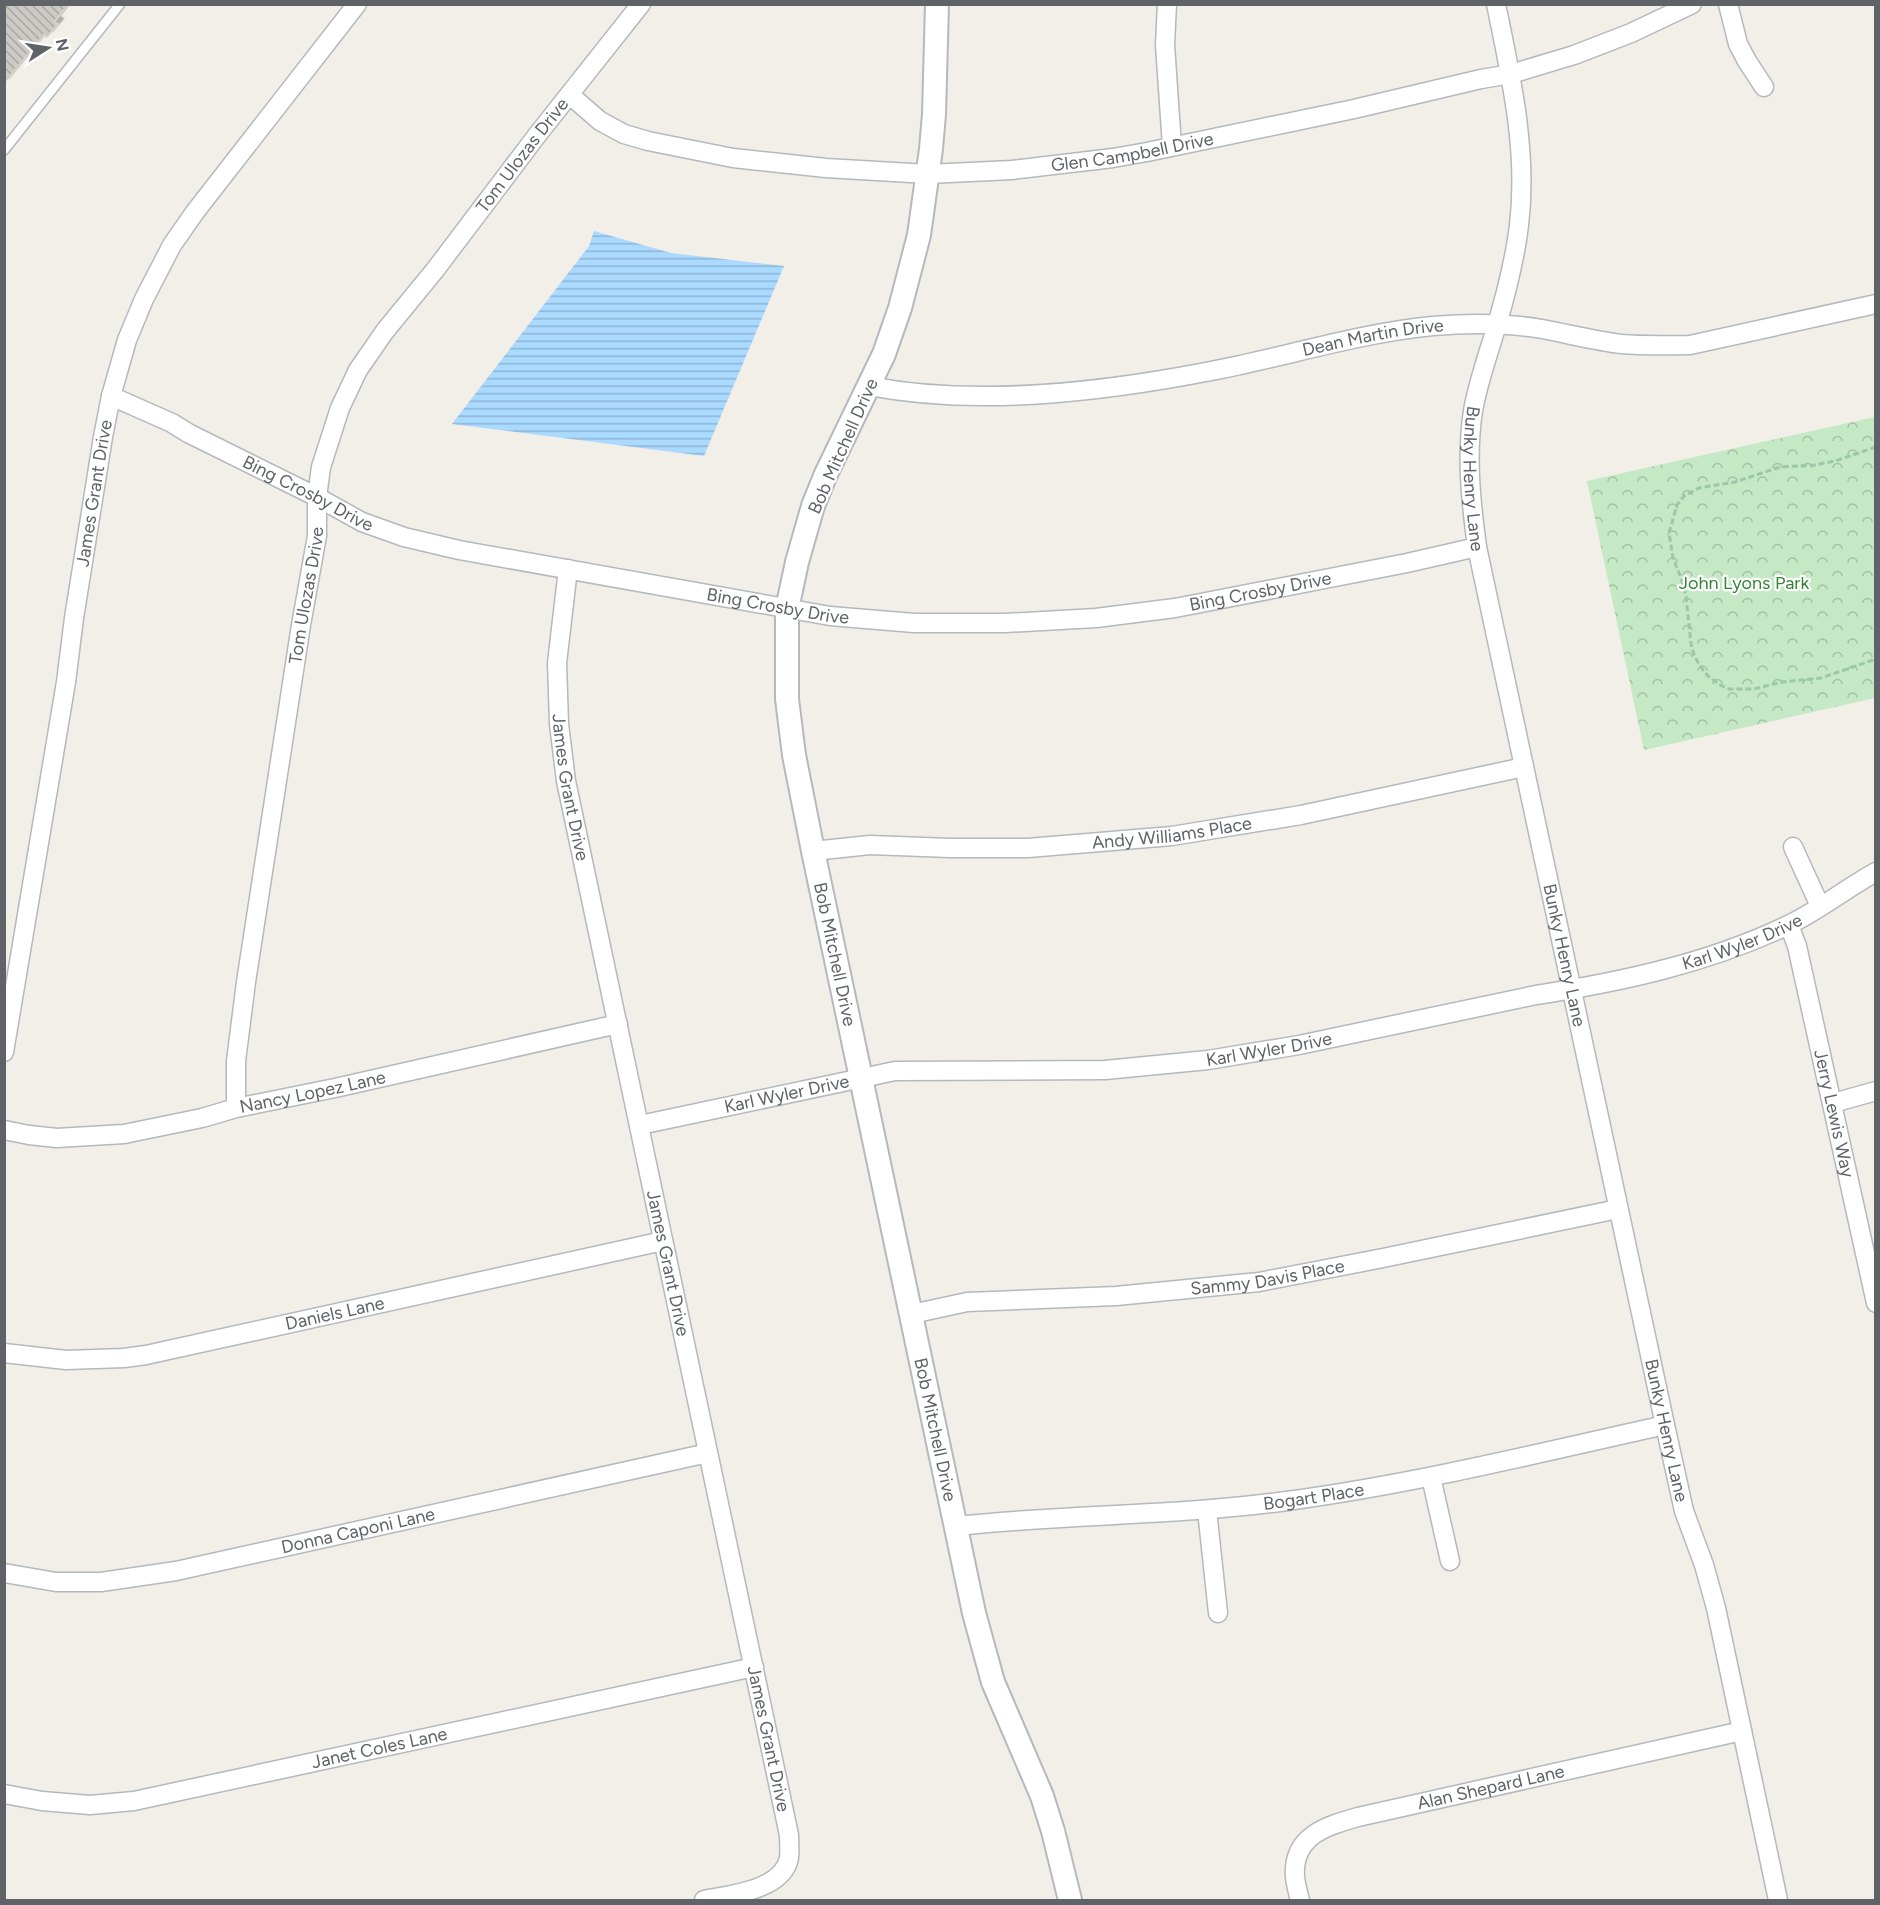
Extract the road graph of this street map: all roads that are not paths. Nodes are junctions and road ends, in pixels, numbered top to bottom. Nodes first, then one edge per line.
1 (120, 4) edge
2 (357, 4) edge
3 (641, 4) edge
4 (937, 4) edge
5 (1167, 4) edge
6 (1496, 4) edge
7 (1692, 4) edge
8 (1728, 4) edge
9 (1511, 74) junction
10 (1764, 87) dead end
11 (570, 95) junction
12 (1172, 146) junction
13 (4, 150) edge
14 (928, 174) junction
15 (1875, 304) edge
16 (1497, 326) junction
17 (869, 386) junction
18 (111, 396) junction
19 (317, 497) junction
20 (1477, 547) junction
21 (568, 569) junction
22 (787, 609) junction
23 (1524, 767) junction
24 (1794, 847) dead end
25 (813, 851) junction
26 (1875, 872) edge
27 (1820, 906) junction
28 (1789, 925) junction
29 (1572, 990) junction
30 (618, 1024) junction
31 (4, 1052) edge
32 (862, 1078) junction
33 (1875, 1091) edge
34 (1833, 1103) junction
35 (236, 1108) junction
36 (640, 1125) junction
37 (4, 1130) edge
38 (1618, 1209) junction
39 (663, 1241) junction
40 (1875, 1303) edge
41 (912, 1314) junction
42 (4, 1353) edge
43 (1665, 1425) junction
44 (708, 1453) junction
45 (1431, 1477) junction
46 (1207, 1510) junction
47 (957, 1526) junction
48 (1450, 1561) dead end
49 (4, 1574) edge
50 (1218, 1613) dead end
51 (754, 1667) junction
52 (1742, 1731) junction
53 (4, 1794) edge
54 (704, 1900) edge
55 (1070, 1900) edge
56 (1300, 1900) edge
57 (1778, 1900) edge

1 - 13 lane
2 - 18 street, James Grant Drive
3 - 11 street, Tom Ulozas Drive
4 - 14 street, Bob Mitchell Drive
5 - 12 street
6 - 9 street, Bunky Henry Lane
7 - 9 street, Glen Campbell Drive
8 - 10 street
9 - 12 street, Glen Campbell Drive
9 - 16 street, Bunky Henry Lane
11 - 14 street, Glen Campbell Drive
11 - 19 street, Tom Ulozas Drive
12 - 14 street, Glen Campbell Drive
14 - 17 street, Bob Mitchell Drive
15 - 16 street, Dean Martin Drive
16 - 17 street, Dean Martin Drive
16 - 20 street, Bunky Henry Lane
17 - 22 street, Bob Mitchell Drive
18 - 19 street, Bing Crosby Drive
18 - 31 street, James Grant Drive
19 - 21 street, Bing Crosby Drive
19 - 35 street, Tom Ulozas Drive
20 - 22 street, Bing Crosby Drive
20 - 23 street, Bunky Henry Lane
21 - 22 street, Bing Crosby Drive
21 - 30 street, James Grant Drive
22 - 25 street, Bob Mitchell Drive
23 - 25 street, Andy Williams Place
23 - 29 street, Bunky Henry Lane
24 - 27 street
25 - 32 street, Bob Mitchell Drive
26 - 27 street, Karl Wyler Drive
27 - 28 street, Karl Wyler Drive
28 - 29 street, Karl Wyler Drive
28 - 34 street, Jerry Lewis Way
29 - 32 street, Karl Wyler Drive
29 - 38 street, Bunky Henry Lane
30 - 35 street, Nancy Lopez Lane
30 - 36 street, James Grant Drive
32 - 36 street, Karl Wyler Drive
32 - 41 street, Bob Mitchell Drive
33 - 34 street
34 - 40 street, Jerry Lewis Way
35 - 37 street, Nancy Lopez Lane
36 - 39 street, James Grant Drive
38 - 41 street, Sammy Davis Place
38 - 43 street, Bunky Henry Lane
39 - 42 street, Daniels Lane
39 - 44 street, James Grant Drive
41 - 47 street, Bob Mitchell Drive
43 - 45 street, Bogart Place
43 - 52 street, Bunky Henry Lane
44 - 49 street, Donna Caponi Lane
44 - 51 street, James Grant Drive
45 - 46 street, Bogart Place
45 - 48 street
46 - 47 street, Bogart Place
46 - 50 street
47 - 55 street, Bob Mitchell Drive
51 - 53 street, Janet Coles Lane
51 - 54 street, James Grant Drive
52 - 56 street, Alan Shepard Lane
52 - 57 street, Bunky Henry Lane

